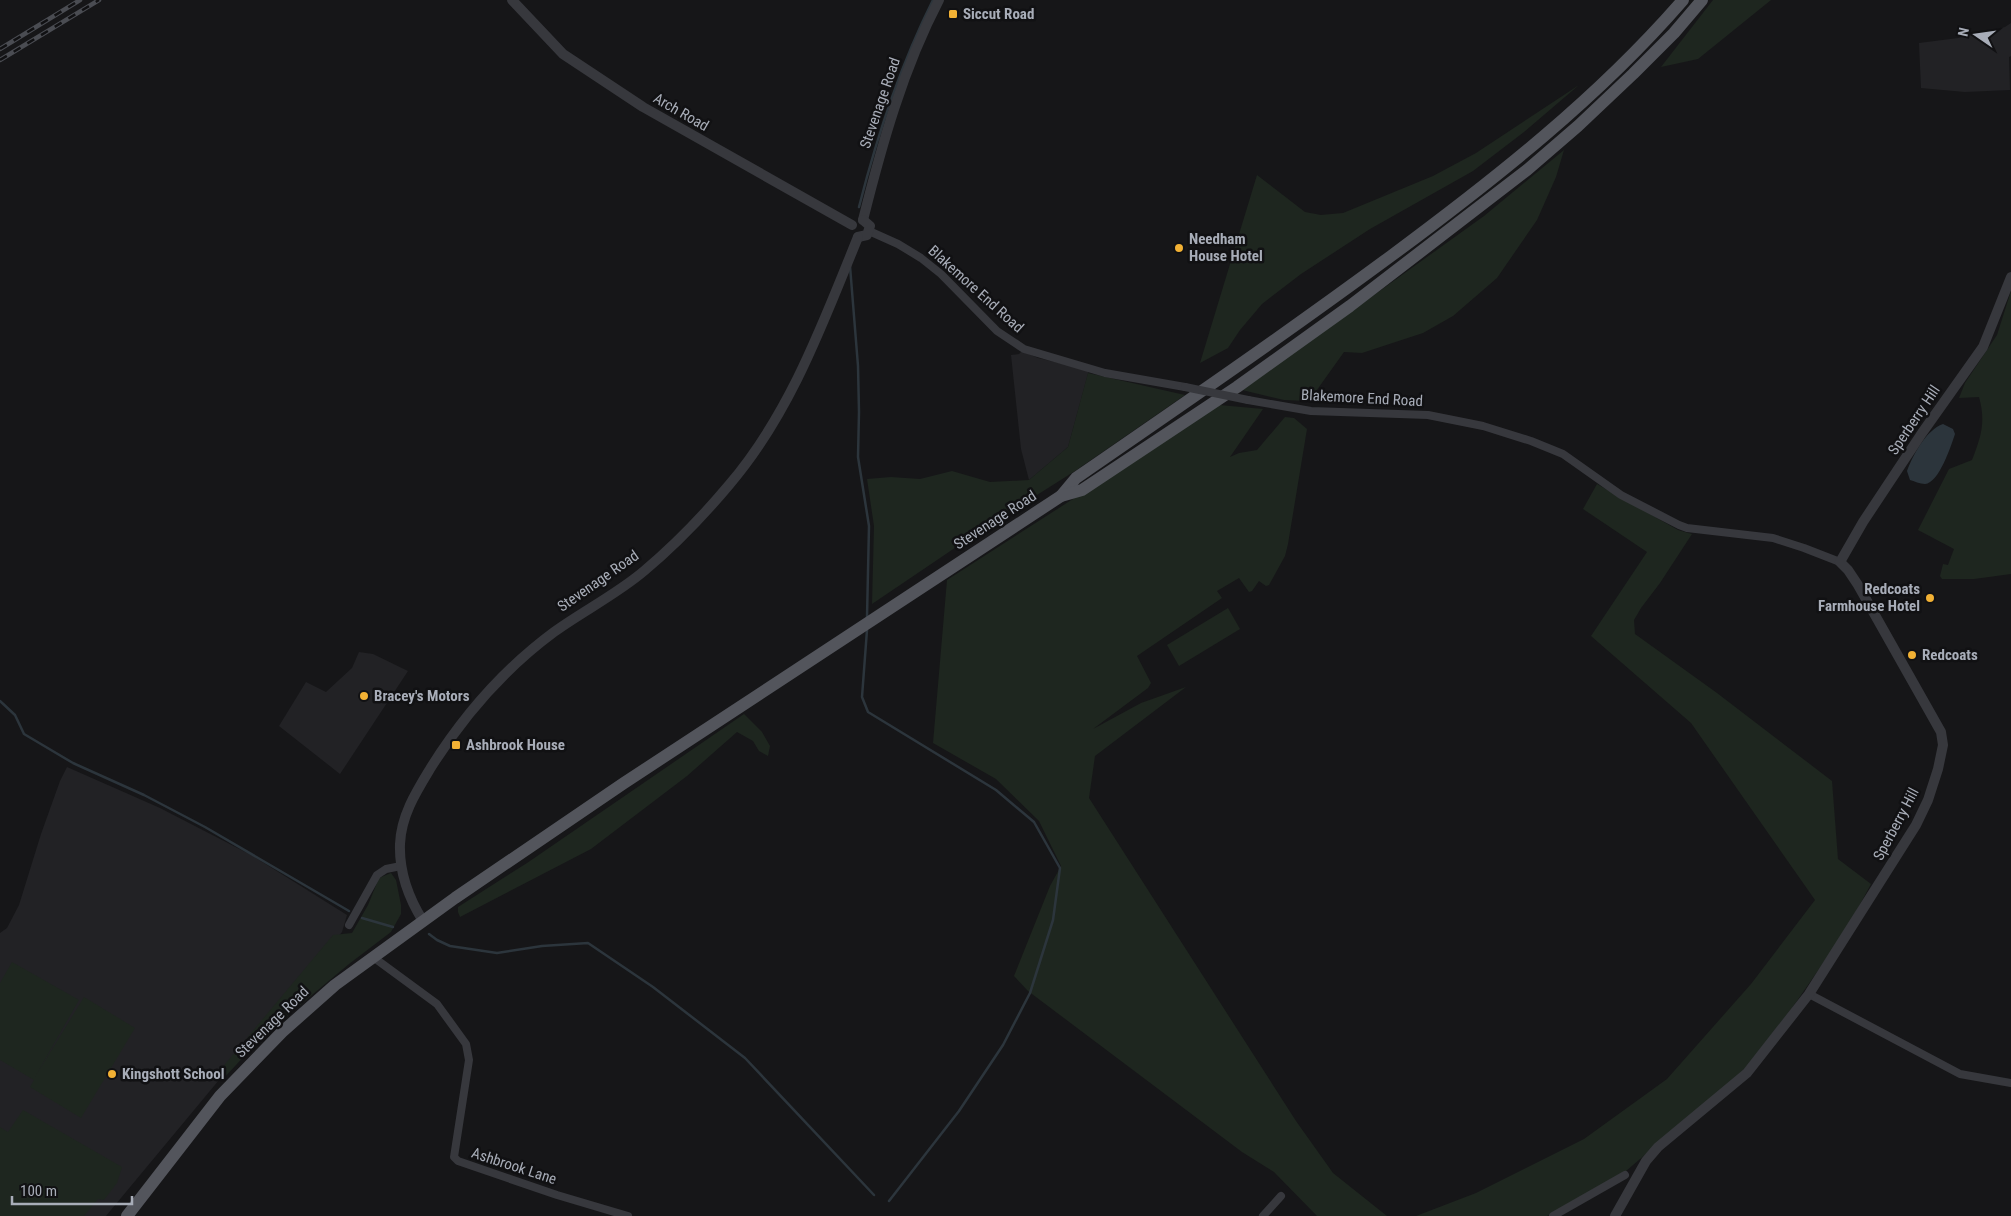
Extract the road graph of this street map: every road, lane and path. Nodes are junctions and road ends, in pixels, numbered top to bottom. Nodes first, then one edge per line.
1 (512, 0) edge
2 (939, 0) edge
3 (1683, 0) edge
4 (1702, 0) edge
5 (863, 220) junction
6 (852, 225) junction
7 (870, 231) junction
8 (858, 237) junction
9 (2011, 277) edge
10 (1061, 496) junction
11 (1840, 562) junction
12 (401, 866) junction
13 (423, 921) junction
14 (348, 925) dead end
15 (372, 957) junction
16 (1809, 994) junction
17 (2011, 1083) edge
18 (1625, 1175) dead end
19 (1281, 1196) dead end
20 (127, 1216) edge
21 (628, 1216) edge
22 (1263, 1216) edge
23 (1553, 1216) edge
24 (1615, 1216) edge

1 - 6 street, Arch Road
2 - 5 street, Stevenage Road
3 - 10 main road
4 - 10 main road
5 - 6 street
5 - 7 street
6 - 8 street
7 - 8 street
7 - 11 street, Blakemore End Road, bridge
8 - 12 street, Stevenage Road
9 - 11 street, Sperberry Hill
10 - 13 main road, Stevenage Road
11 - 16 street, Sperberry Hill
12 - 13 street, Stevenage Road
12 - 14 street
13 - 15 main road, Stevenage Road
15 - 20 main road, Stevenage Road
15 - 21 street, Ashbrook Lane
16 - 17 street
16 - 24 street, Sperberry Hill
18 - 23 street
19 - 22 street

